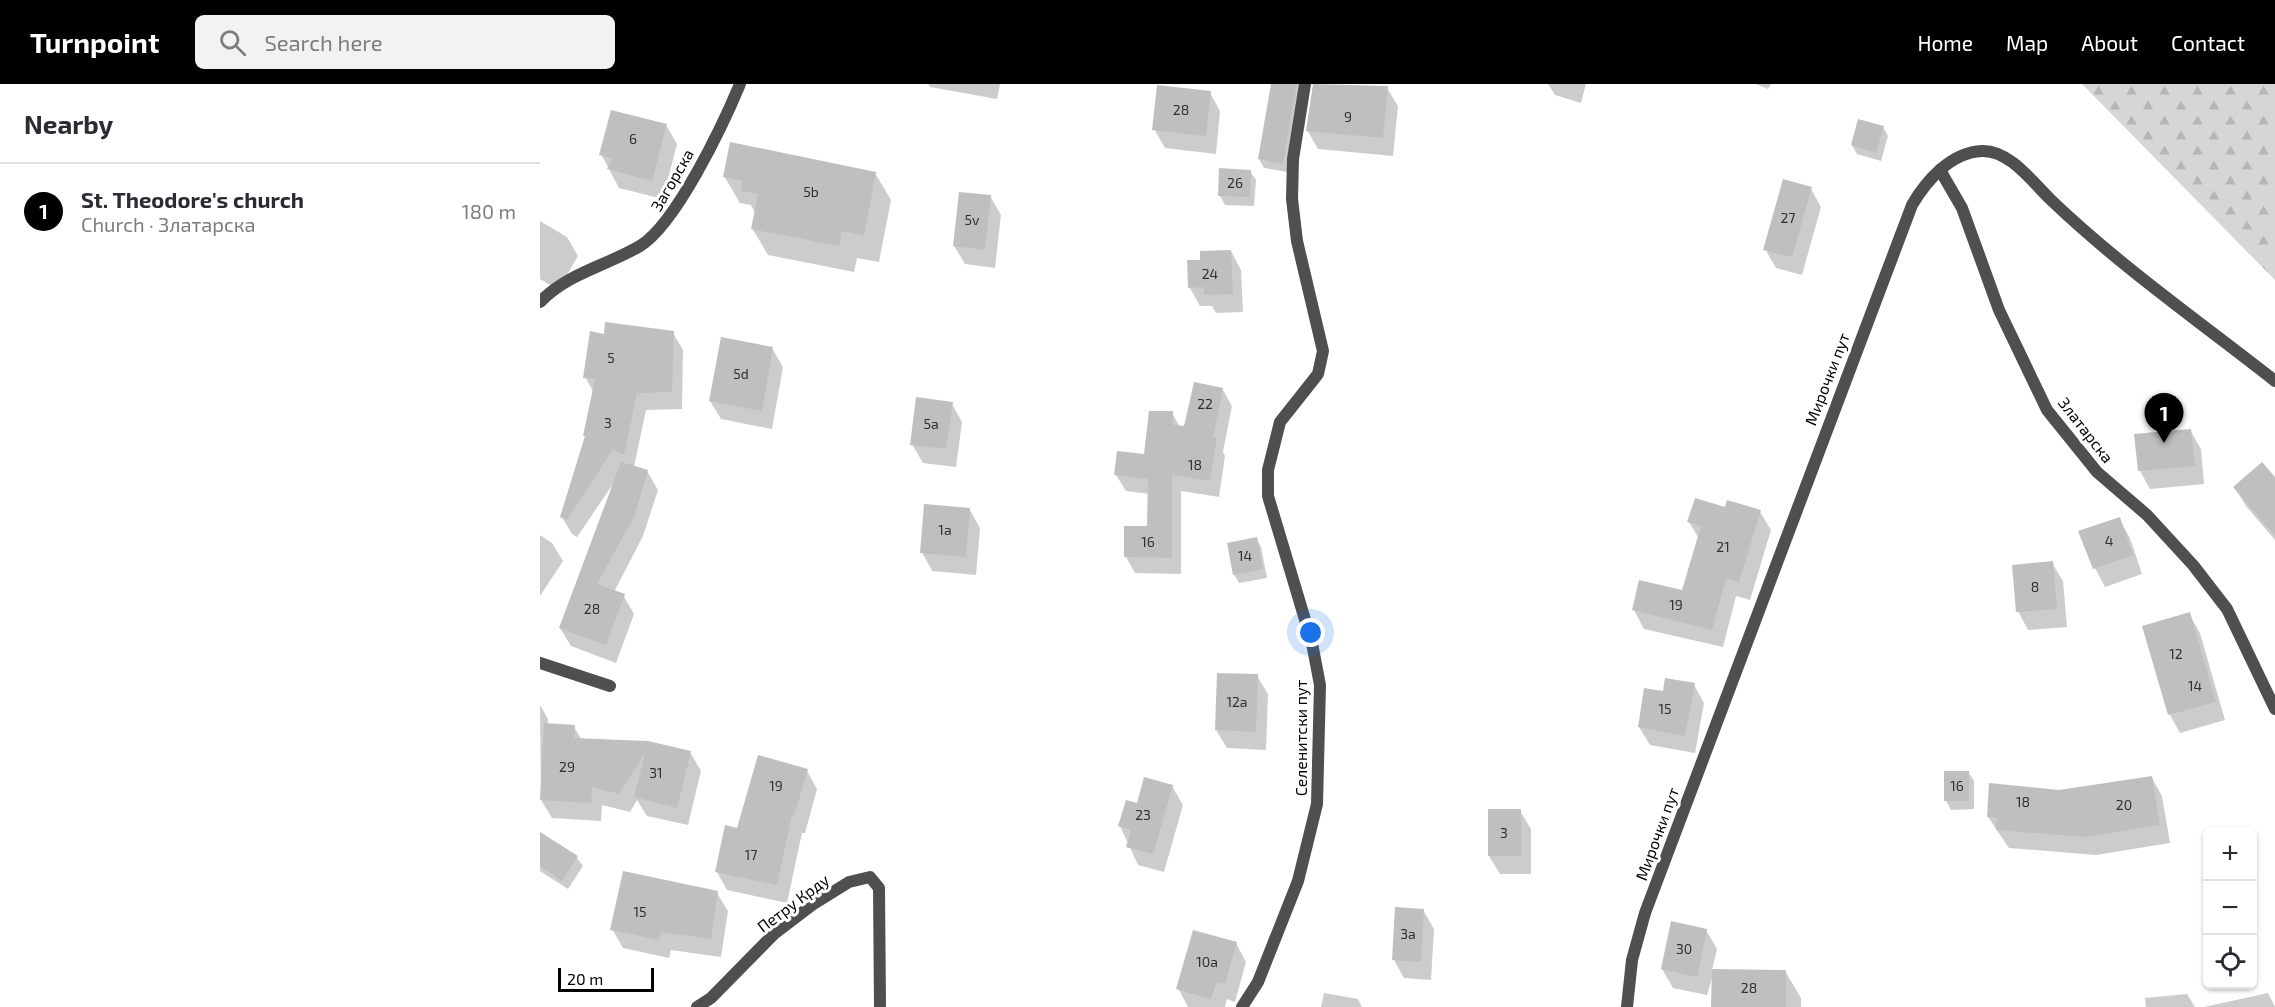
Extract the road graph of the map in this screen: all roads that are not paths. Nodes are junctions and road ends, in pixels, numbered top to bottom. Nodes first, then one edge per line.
1 (740, 84) edge
2 (1305, 84) edge
3 (1940, 170) junction
4 (540, 302) edge
5 (2275, 381) edge
6 (540, 663) edge
7 (610, 686) dead end
8 (2275, 709) edge
9 (697, 1007) edge
10 (880, 1007) edge
11 (1242, 1007) edge
12 (1627, 1007) edge

1 - 4 street, Загорска
2 - 11 street, Селенитски пут
3 - 5 street, Мирочки пут
3 - 8 street, Златарска
3 - 12 street, Мирочки пут
6 - 7 street
9 - 10 street, Петру Крду

